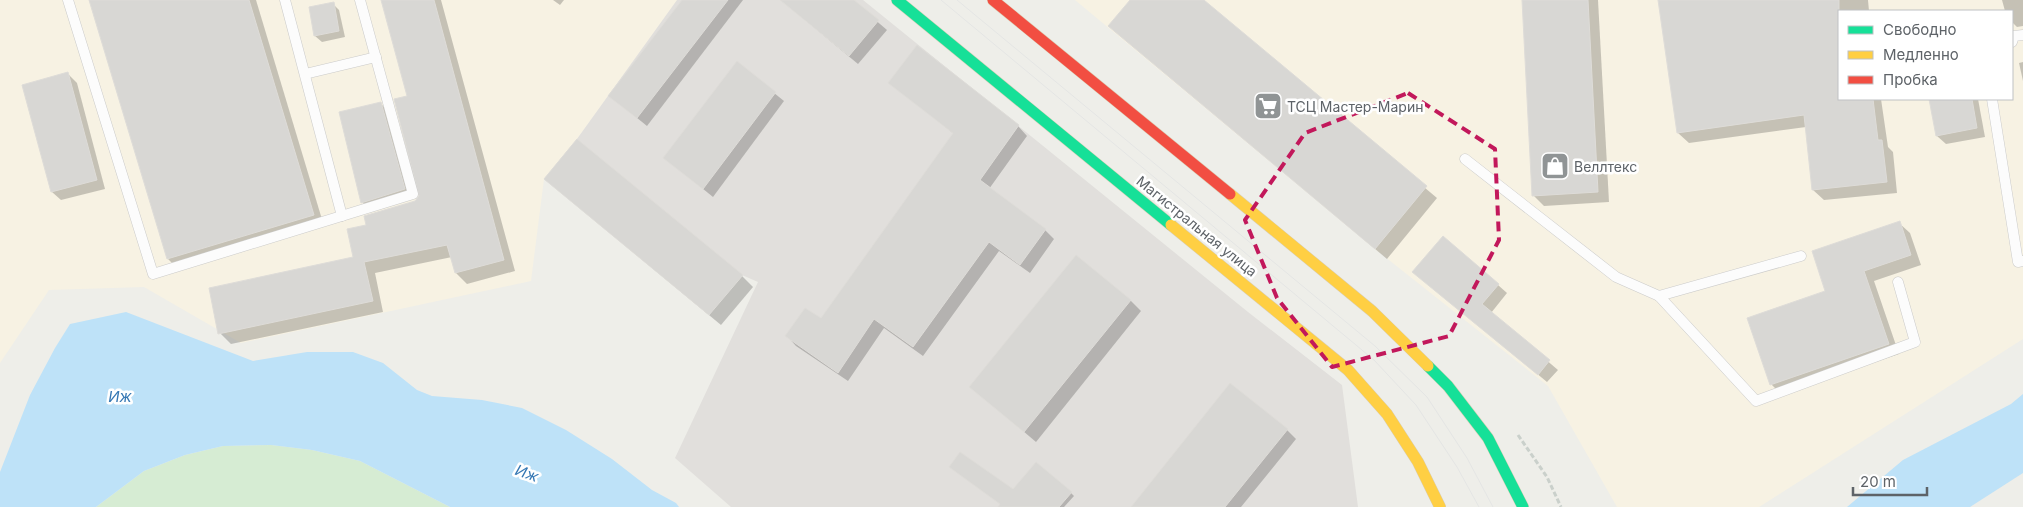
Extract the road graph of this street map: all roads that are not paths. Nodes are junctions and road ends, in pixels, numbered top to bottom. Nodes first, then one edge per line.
1 (68, 0) edge
2 (286, 0) edge
3 (360, 0) edge
4 (898, 0) edge
5 (993, 0) edge
6 (376, 57) junction
7 (305, 74) junction
8 (1992, 100) edge
9 (1465, 160) dead end
10 (342, 216) junction
11 (1801, 256) dead end
12 (2023, 261) edge
13 (1898, 282) dead end
14 (1659, 296) junction
15 (1440, 507) edge
16 (1523, 507) edge

1 - 10 lane
2 - 7 lane
3 - 6 lane
4 - 15 main road, Магистральная улица
5 - 16 main road
6 - 7 lane
6 - 10 lane
7 - 10 lane
8 - 12 lane
9 - 14 lane
11 - 14 lane
13 - 14 lane

